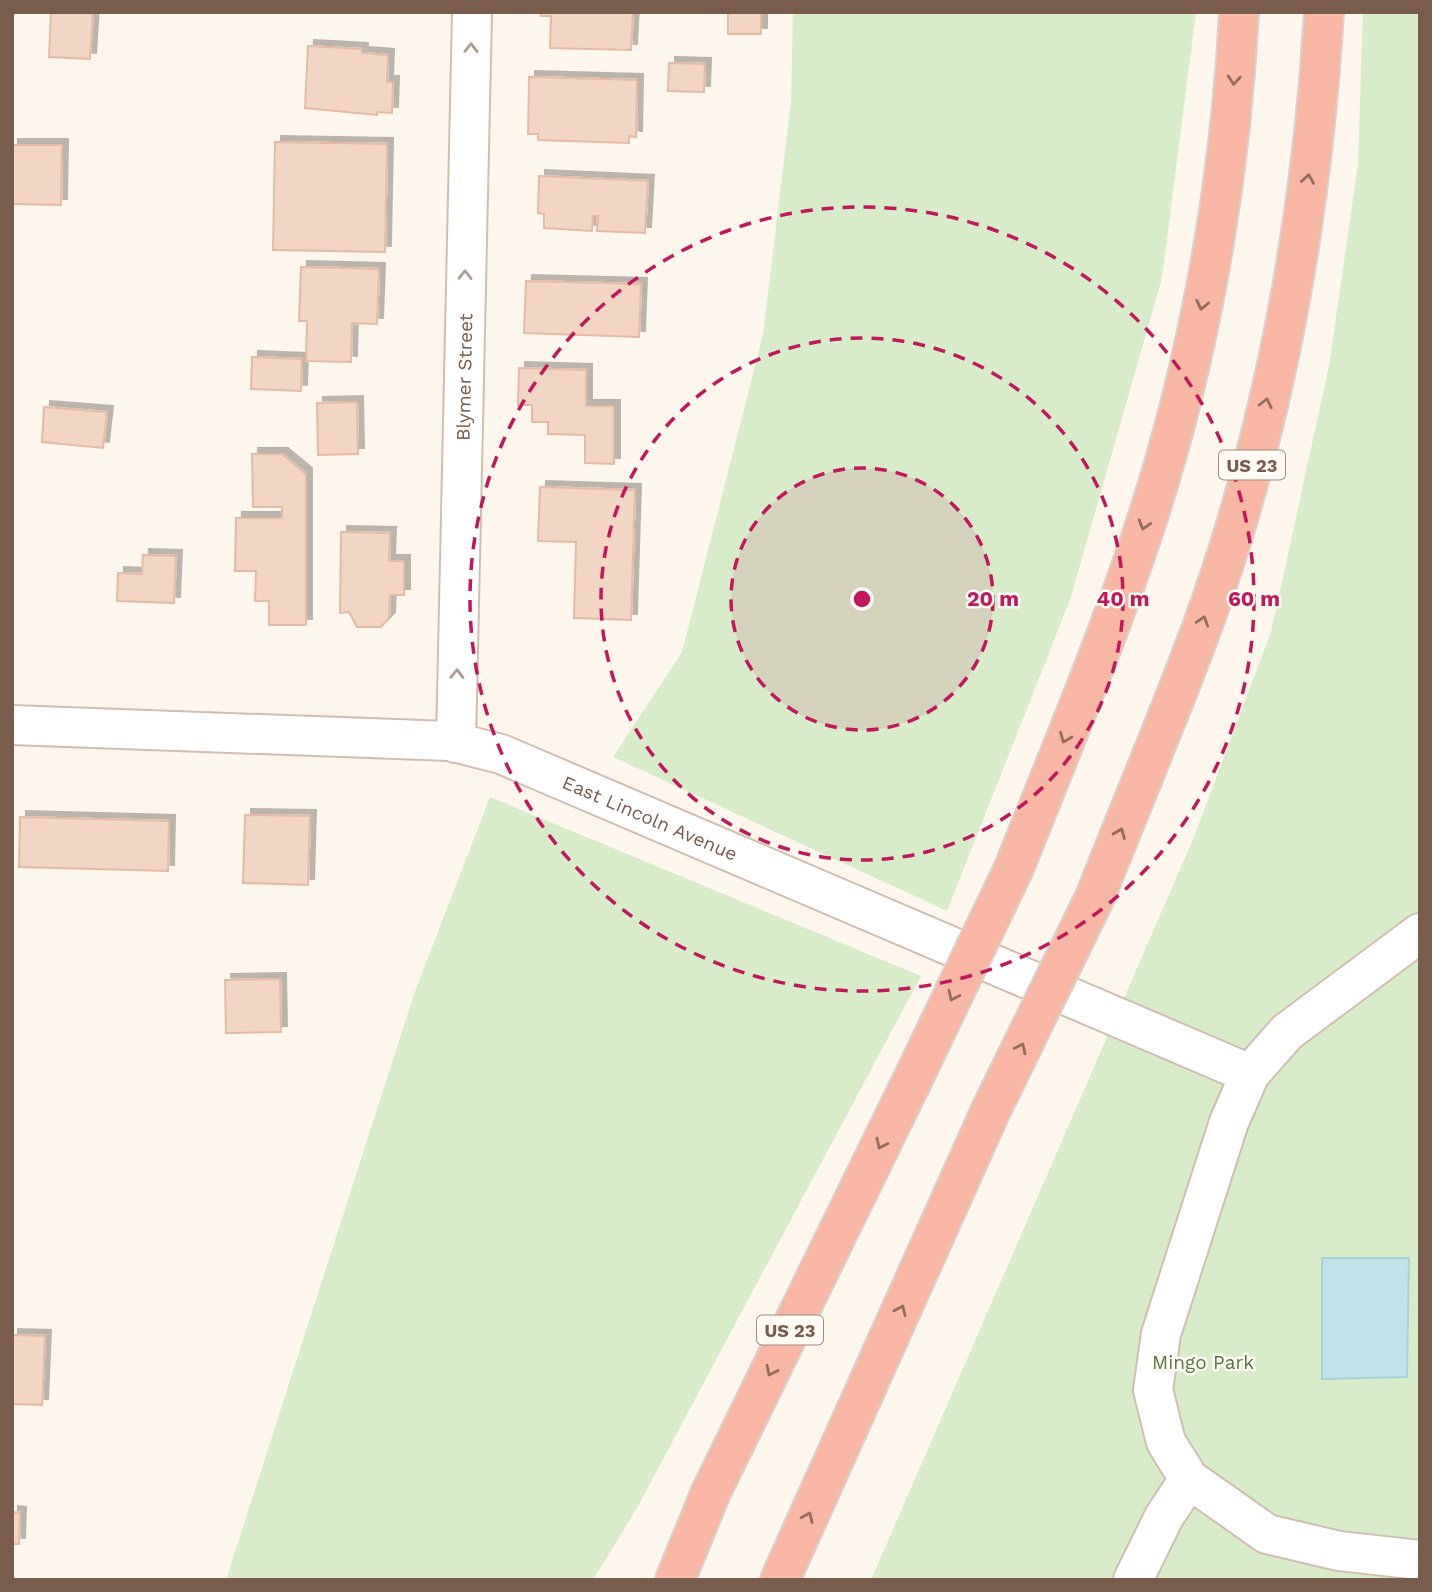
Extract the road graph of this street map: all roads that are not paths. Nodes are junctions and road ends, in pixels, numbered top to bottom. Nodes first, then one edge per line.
1 (472, 12) edge
2 (1239, 12) edge
3 (1324, 12) edge
4 (12, 725) edge
5 (456, 743) junction
6 (1420, 933) edge
7 (1250, 1074) junction
8 (1189, 1479) junction
9 (711, 1492) junction
10 (1420, 1560) edge
11 (648, 1580) edge
12 (675, 1580) edge
13 (780, 1580) edge
14 (1133, 1580) edge

5 -> 1 street, Blymer Street
2 -> 9 highway, US 23, bridge
13 -> 3 highway, US 23, bridge
4 - 5 street, East Lincoln Avenue
5 - 7 street, East Lincoln Avenue
6 - 7 street
7 - 8 street
8 - 10 street
8 - 14 street
9 - 11 highway
9 - 12 highway, US 23

